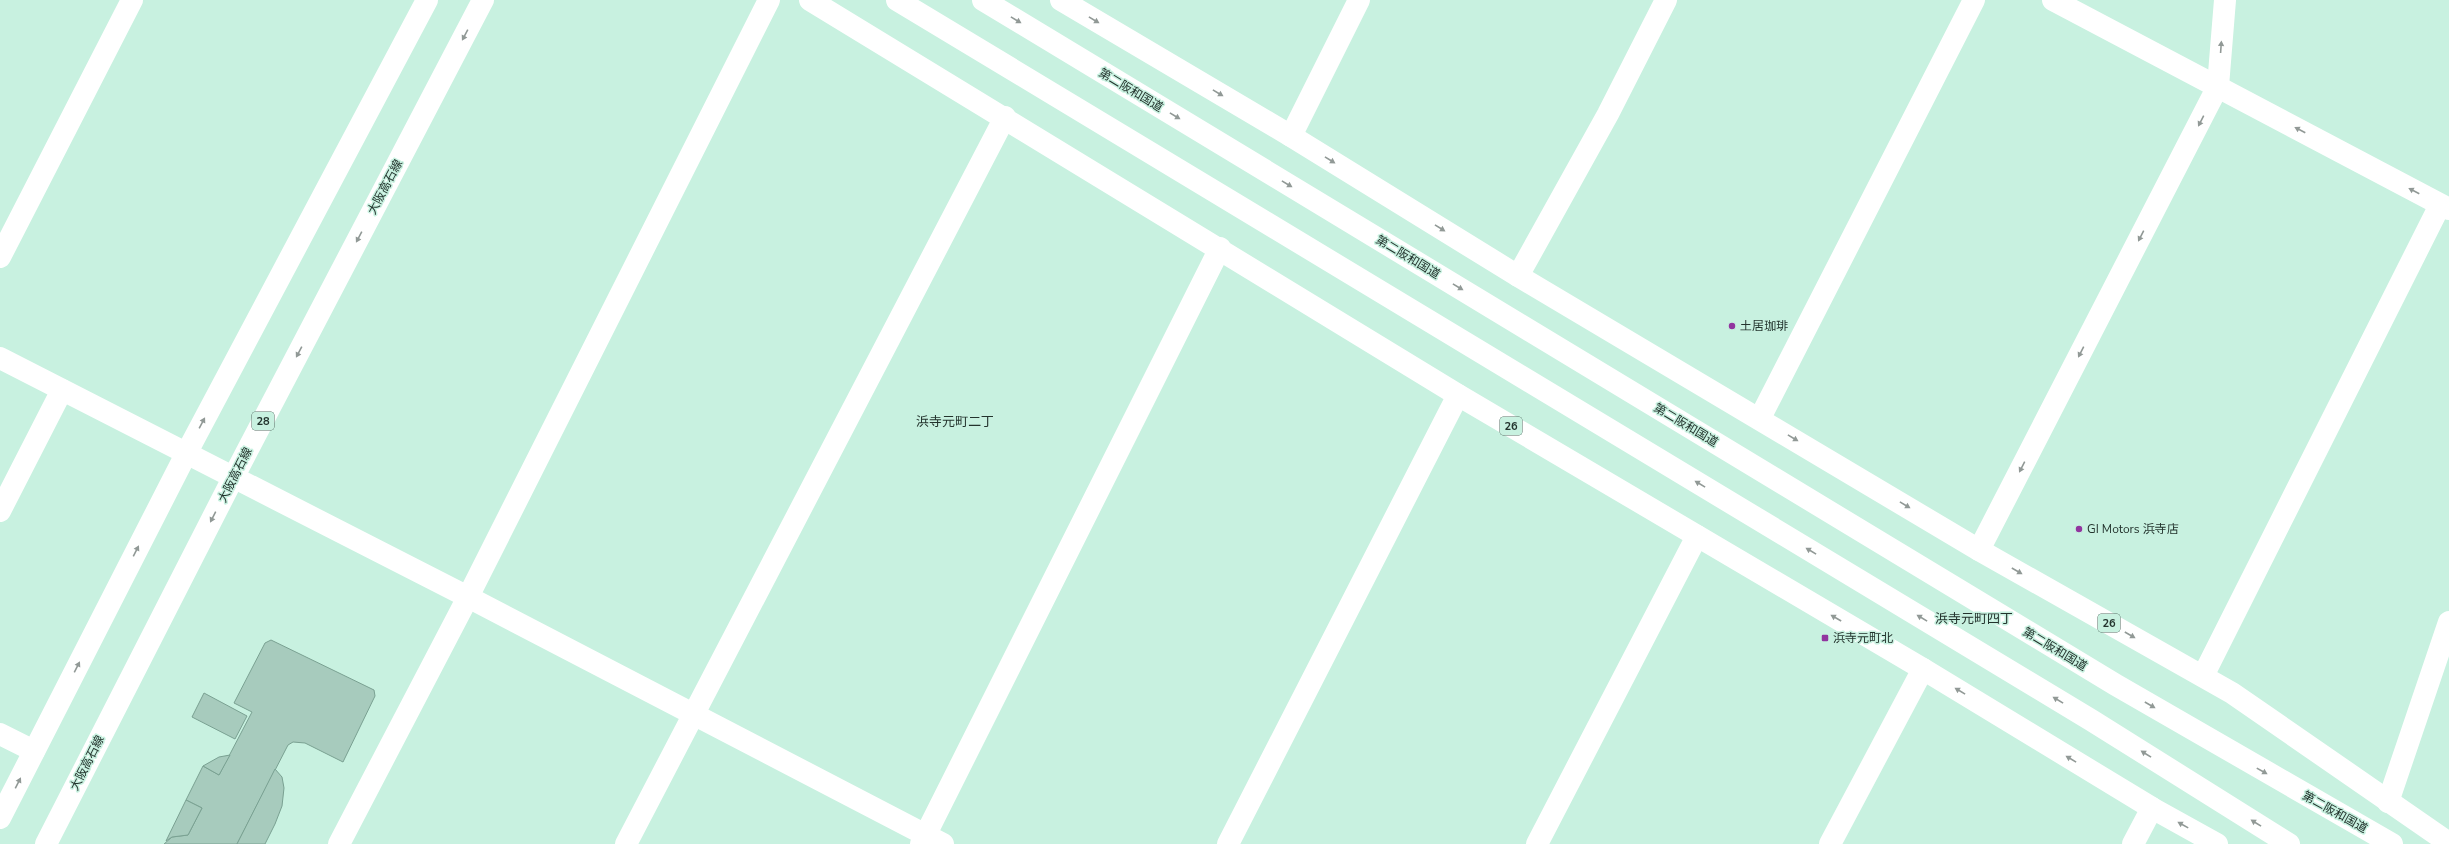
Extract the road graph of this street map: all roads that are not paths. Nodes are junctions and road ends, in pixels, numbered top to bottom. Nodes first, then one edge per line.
1 (132, 0) edge
2 (427, 0) edge
3 (482, 0) edge
4 (769, 0) edge
5 (810, 0) edge
6 (897, 0) edge
7 (983, 0) edge
8 (1359, 0) edge
9 (1666, 0) edge
10 (1974, 0) edge
11 (2053, 0) edge
12 (2225, 0) edge
13 (1064, 1) edge
14 (2218, 86) junction
15 (1005, 117) junction
16 (1291, 136) junction
17 (2444, 207) edge
18 (1220, 248) junction
19 (0, 257) edge
20 (1518, 276) junction
21 (0, 358) edge
22 (62, 390) junction
23 (1458, 395) junction
24 (1760, 418) junction
25 (186, 454) junction
26 (233, 478) junction
27 (0, 511) edge
28 (1697, 536) junction
29 (1980, 550) junction
30 (468, 597) junction
31 (2449, 622) edge
32 (1922, 669) junction
33 (2203, 676) junction
34 (692, 714) junction
35 (0, 734) edge
36 (34, 751) junction
37 (2388, 802) junction
38 (2152, 808) junction
39 (0, 818) edge
40 (930, 841) edge
41 (2449, 843) edge
42 (46, 844) edge
43 (339, 844) edge
44 (626, 844) edge
45 (1228, 844) edge
46 (1537, 844) edge
47 (1830, 844) edge
48 (2133, 844) edge
49 (2217, 844) edge
50 (2289, 844) edge
51 (2392, 844) edge

1 - 19 main road
25 -> 2 main road
3 -> 26 main road, 大阪高石線 / 28
4 - 30 main road
5 - 15 main road, 26
50 -> 6 main road
7 -> 51 main road, 第二阪和国道
8 - 16 main road
9 - 20 main road
10 - 24 main road
11 - 14 main road
14 -> 12 main road
13 -> 16 main road, 26
17 -> 14 main road
14 -> 29 main road
15 - 18 main road, 26
15 - 34 main road
16 -> 20 main road, 26
17 - 33 main road
18 - 23 main road, 26
18 - 40 main road
20 - 24 main road, 26
21 - 22 main road
22 - 25 main road
22 - 27 main road
23 - 28 main road, 26
23 - 45 main road
24 -> 29 main road, 26
25 - 26 main road
36 -> 25 main road
26 - 30 main road
26 -> 42 main road, 大阪高石線 / 28
32 -> 28 main road, 26
28 - 46 main road
29 -> 33 main road, 26
30 - 34 main road
30 - 43 main road
31 - 37 main road
38 -> 32 main road, 26
32 - 47 main road
33 - 37 main road, 26
34 - 40 main road
34 - 44 main road
35 - 36 main road
39 -> 36 main road
37 - 41 main road, 26
38 - 48 main road
49 -> 38 main road, 26

